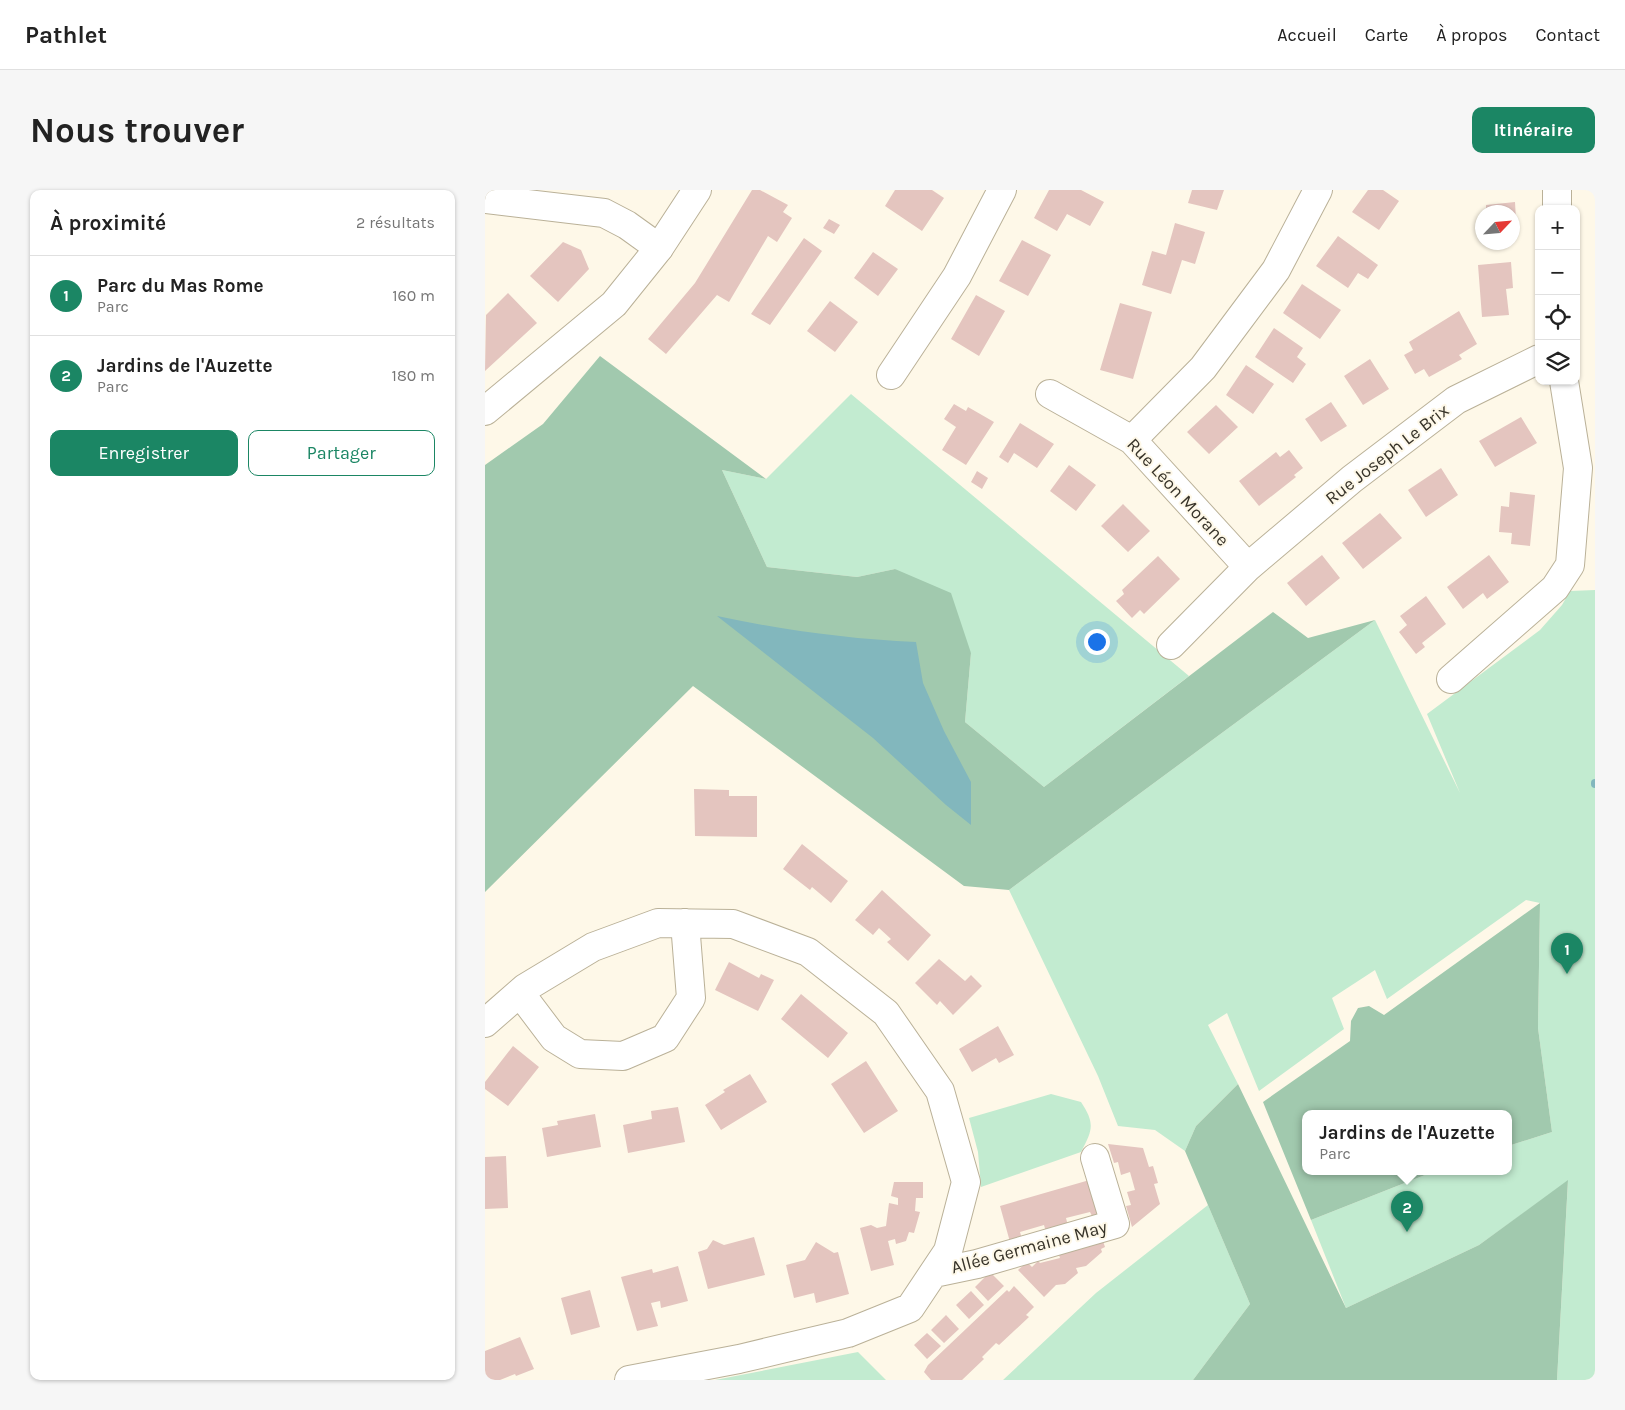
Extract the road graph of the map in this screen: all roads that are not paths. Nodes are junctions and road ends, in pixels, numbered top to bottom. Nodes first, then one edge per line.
1 (697, 190) edge
2 (1002, 190) edge
3 (1318, 190) edge
4 (1557, 190) edge
5 (485, 199) edge
6 (1557, 205) edge
7 (659, 248) junction
8 (1535, 361) edge
9 (891, 375) dead end
10 (1564, 385) edge
11 (1050, 394) dead end
12 (485, 410) edge
13 (1132, 440) junction
14 (1248, 567) junction
15 (1171, 645) dead end
16 (1451, 679) dead end
17 (685, 924) junction
18 (520, 993) junction
19 (485, 1023) edge
20 (1095, 1158) dead end
21 (934, 1273) junction
22 (629, 1380) edge

1 - 7 street
2 - 9 street
3 - 13 street
4 - 6 street
5 - 7 street
7 - 12 street
8 - 14 street, Rue Joseph Le Brix
10 - 16 street
11 - 13 street, Rue Léon Morane
13 - 14 street, Rue Léon Morane
14 - 15 street, Rue Joseph Le Brix
17 - 18 street
17 - 18 street
17 - 21 street
18 - 19 street
20 - 21 street, Allée Germaine May
21 - 22 street

